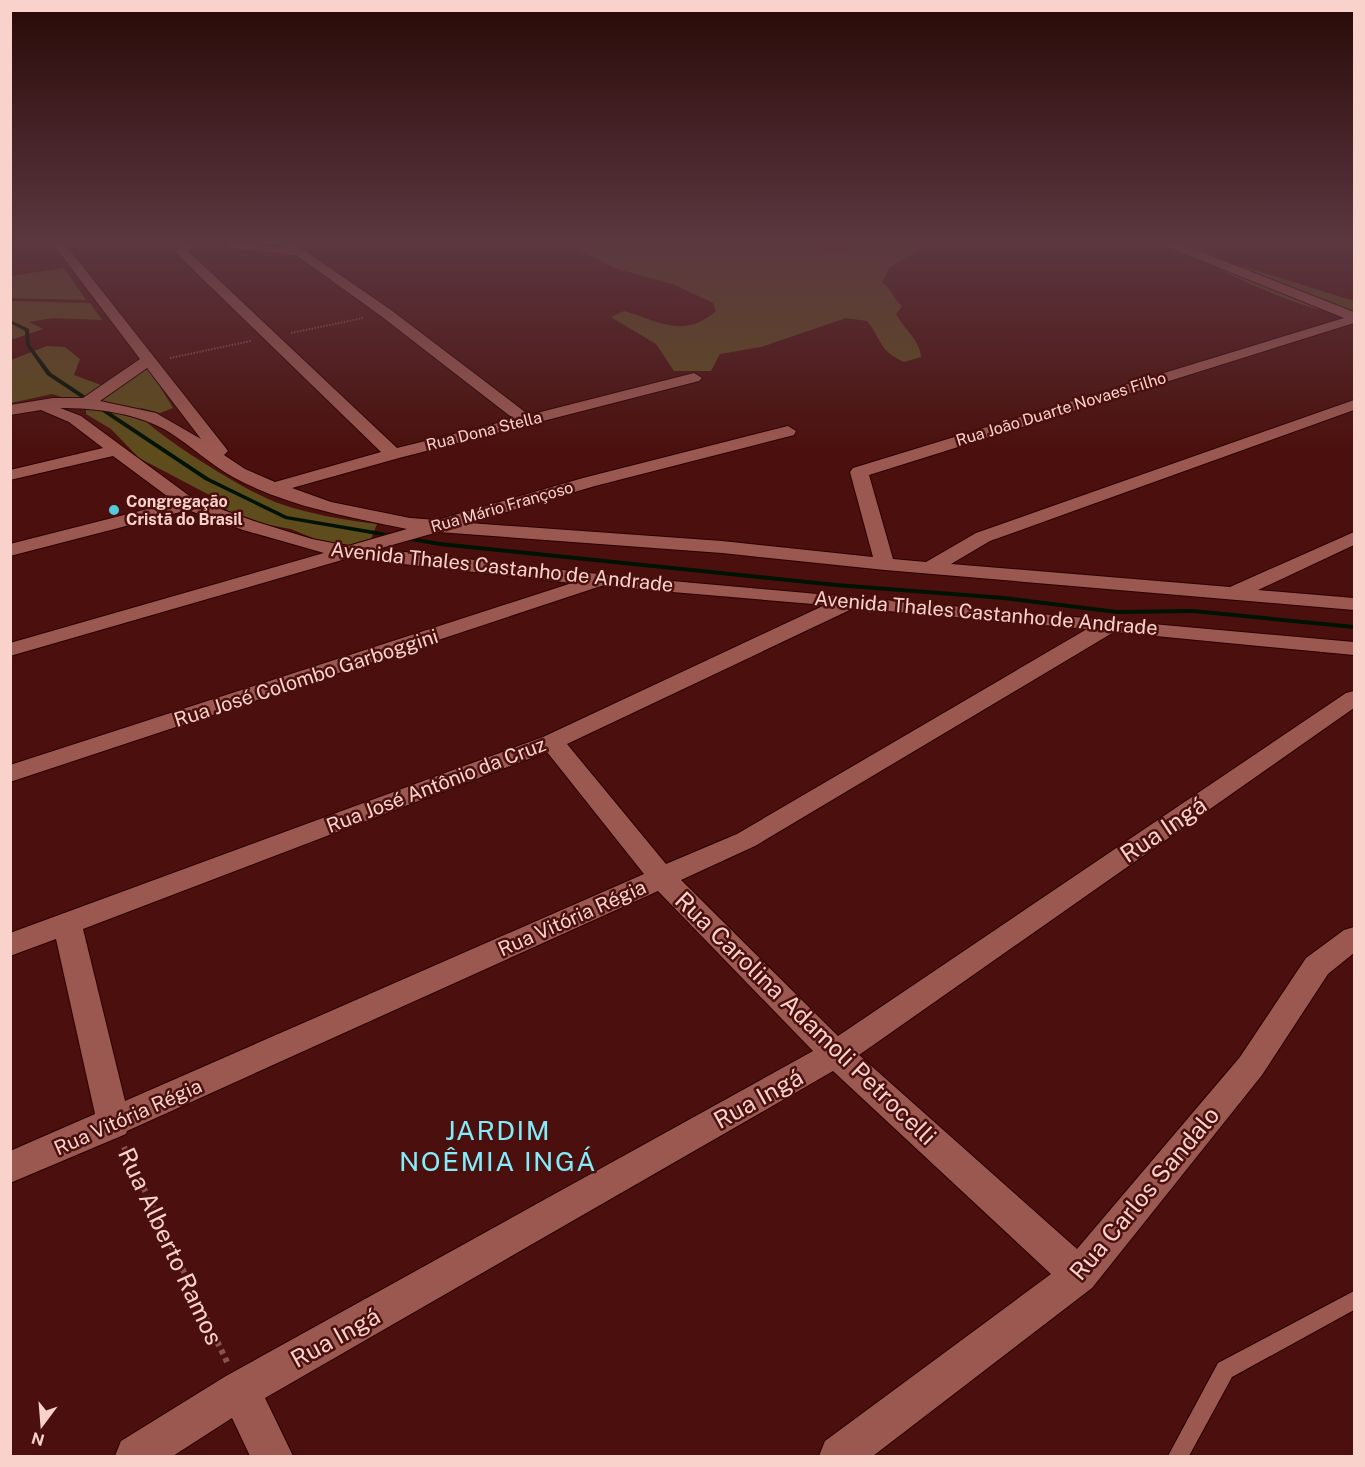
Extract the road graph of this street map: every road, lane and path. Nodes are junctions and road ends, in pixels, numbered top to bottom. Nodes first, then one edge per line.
1 (114, 312) edge
2 (245, 312) edge
3 (386, 313) joint
4 (1354, 318) edge
5 (270, 337) junction
6 (151, 360) junction
7 (694, 378) dead end
8 (87, 403) junction
9 (1354, 405) edge
10 (31, 406) junction
11 (10, 410) edge
12 (526, 420) junction
13 (788, 430) dead end
14 (116, 450) junction
15 (393, 454) junction
16 (239, 473) junction
17 (10, 475) edge
18 (274, 488) junction
19 (189, 504) junction
20 (435, 526) junction
21 (1354, 538) edge
22 (10, 550) edge
23 (350, 552) junction
24 (885, 564) junction
25 (933, 566) junction
26 (601, 580) junction
27 (1233, 593) junction
28 (851, 601) junction
29 (1354, 604) edge
30 (1110, 625) junction
31 (1354, 648) edge
32 (10, 650) edge
33 (1354, 698) edge
34 (552, 742) junction
35 (10, 774) edge
36 (662, 878) junction
37 (67, 924) junction
38 (1354, 938) edge
39 (10, 945) edge
40 (836, 1054) junction
41 (114, 1124) junction
42 (10, 1168) edge
43 (1079, 1275) junction
44 (1354, 1300) edge
45 (240, 1390) junction
46 (136, 1456) edge
47 (272, 1456) edge
48 (840, 1456) edge
49 (1178, 1456) edge

1 - 6 street
2 - 5 street
3 - 5 path
3 - 12 street
4 - 24 street, Rua João Duarte Novaes Filho
5 - 6 path
5 - 15 street
6 - 8 street
6 - 16 street
7 - 12 street, Rua Dona Stella
8 - 10 street, Avenida Thales Castanho de Andrade
8 - 16 street, Avenida Thales Castanho de Andrade
9 - 25 street
10 - 11 street
10 - 14 street, Avenida Thales Castanho de Andrade
12 - 15 street, Rua Dona Stella
13 - 20 street, Rua Mário Françoso
14 - 17 street
14 - 19 street, Avenida Thales Castanho de Andrade
15 - 18 street, Rua Dona Stella
16 - 18 street, Avenida Thales Castanho de Andrade
18 - 20 street, Avenida Thales Castanho de Andrade
19 - 22 street
19 - 23 street, Avenida Thales Castanho de Andrade
20 - 23 street, Rua Mário Françoso
20 - 24 street, Avenida Thales Castanho de Andrade
21 - 27 street
23 - 26 street, Avenida Thales Castanho de Andrade
23 - 32 street, Rua Mário Françoso
24 - 25 street, Avenida Thales Castanho de Andrade
25 - 27 street, Avenida Thales Castanho de Andrade
26 - 28 street, Avenida Thales Castanho de Andrade
26 - 35 street, Rua José Colombo Garboggini
27 - 29 street, Avenida Thales Castanho de Andrade
28 - 30 street, Avenida Thales Castanho de Andrade
28 - 34 street, Rua José Antônio da Cruz
30 - 31 street, Avenida Thales Castanho de Andrade
30 - 36 street, Rua Vitória Régia
33 - 40 street, Rua Ingá
34 - 36 street, Rua Carolina Adamoli Petrocelli
34 - 37 street, Rua José Antônio da Cruz
36 - 40 street, Rua Carolina Adamoli Petrocelli
36 - 41 street, Rua Vitória Régia
37 - 39 street, Rua José Antônio da Cruz
37 - 41 street, Rua Alberto Ramos
38 - 43 street, Rua Carlos Sandalo
40 - 43 street, Rua Carolina Adamoli Petrocelli
40 - 45 street, Rua Ingá
41 - 42 street, Rua Vitória Régia
41 - 45 path, Rua Alberto Ramos
43 - 48 street, Rua Carlos Sandalo
44 - 49 lane
45 - 46 street, Rua Ingá
45 - 47 street

